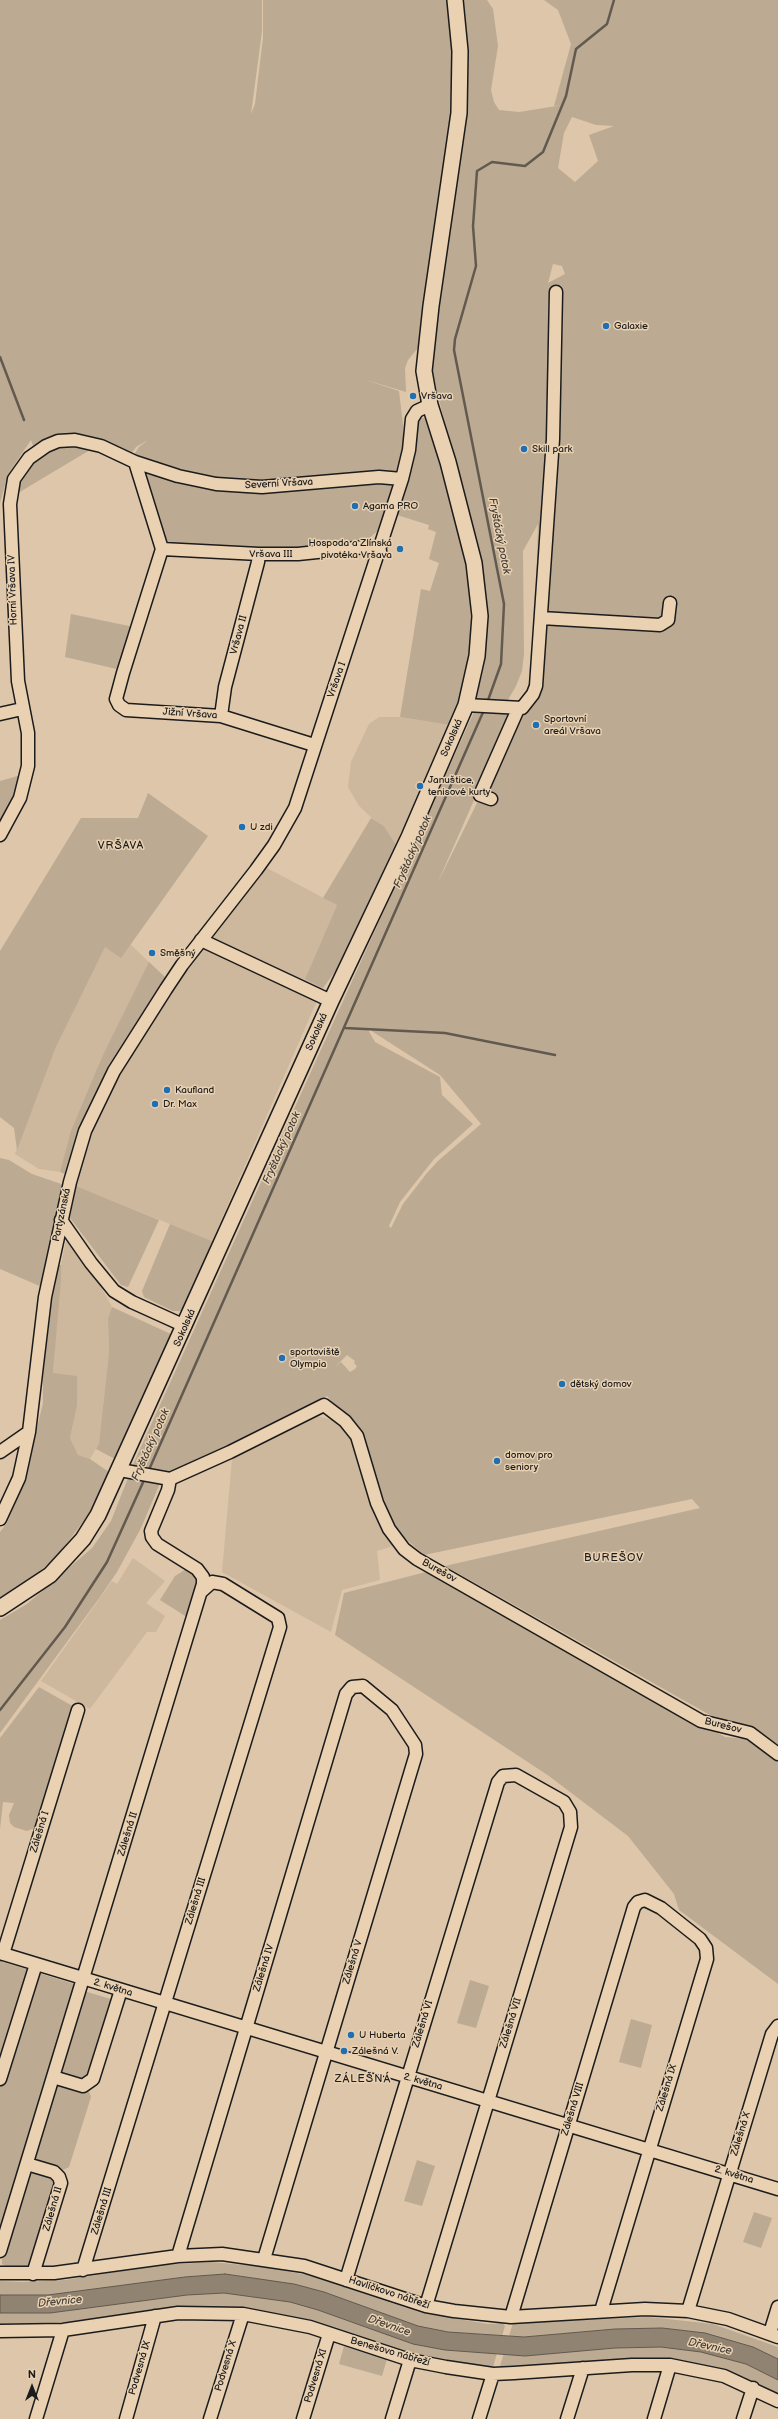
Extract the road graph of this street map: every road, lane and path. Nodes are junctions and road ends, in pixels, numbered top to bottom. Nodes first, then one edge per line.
1 (455, 0) edge
2 (556, 292) dead end
3 (430, 405) junction
4 (135, 462) junction
5 (402, 479) junction
6 (162, 549) junction
7 (380, 551) junction
8 (259, 554) junction
9 (670, 603) dead end
10 (541, 618) junction
11 (474, 706) junction
12 (22, 709) junction
13 (518, 709) junction
14 (0, 714) edge
15 (221, 716) junction
16 (314, 745) junction
17 (491, 799) dead end
18 (0, 835) edge
19 (201, 940) junction
20 (331, 1001) junction
21 (61, 1220) junction
22 (185, 1326) junction
23 (29, 1432) junction
24 (0, 1452) edge
25 (126, 1472) junction
26 (165, 1479) junction
27 (0, 1519) edge
28 (202, 1591) junction
29 (0, 1608) edge
30 (358, 1685) joint
31 (78, 1710) dead end
32 (778, 1754) edge
33 (508, 1774) joint
34 (638, 1902) joint
35 (2, 1954) edge
36 (36, 1964) junction
37 (83, 1979) junction
38 (121, 1990) junction
39 (164, 2003) junction
40 (246, 2027) junction
41 (777, 2027) edge
42 (326, 2053) junction
43 (53, 2077) junction
44 (407, 2078) junction
45 (0, 2079) edge
46 (488, 2101) junction
47 (568, 2126) junction
48 (648, 2150) junction
49 (27, 2164) junction
50 (730, 2173) junction
51 (778, 2189) edge
52 (0, 2251) edge
53 (178, 2256) junction
54 (264, 2259) junction
55 (84, 2270) junction
56 (0, 2273) edge
57 (33, 2274) junction
58 (346, 2280) junction
59 (426, 2306) junction
60 (778, 2307) edge
61 (601, 2311) junction
62 (688, 2311) junction
63 (243, 2314) junction
64 (155, 2316) junction
65 (511, 2317) junction
66 (63, 2330) junction
67 (0, 2331) edge
68 (329, 2334) junction
69 (774, 2335) edge
70 (410, 2360) junction
71 (670, 2365) junction
72 (583, 2368) junction
73 (493, 2374) junction
74 (753, 2388) junction
75 (778, 2401) edge
76 (36, 2419) edge
77 (126, 2419) edge
78 (210, 2419) edge
79 (303, 2419) edge
80 (392, 2419) edge
81 (479, 2419) edge
82 (568, 2419) edge
83 (654, 2419) edge
84 (743, 2419) edge

1 - 3 main road, Sokolská
2 - 10 street
3 - 5 street, Vršava I
3 - 11 main road, Sokolská
4 - 5 street, Severní Vršava
4 - 6 street
4 - 12 street, Horní Vršava IV
5 - 7 street, Vršava I
6 - 8 street, Vršava III
6 - 15 street, Jižní Vršava
7 - 8 street, Vršava III
7 - 16 street, Vršava I
8 - 15 street, Vršava II
9 - 10 street
10 - 13 street
11 - 13 street
11 - 20 main road, Sokolská
12 - 14 street
12 - 18 street, Horní Vršava IV
13 - 17 street
15 - 16 street, Jižní Vršava
16 - 19 street, Vršava I
19 - 20 street
19 - 21 street, Partyzánská
20 - 22 main road, Sokolská
21 - 22 street
21 - 23 street, Partyzánská
22 - 25 main road, Sokolská
23 - 24 street
23 - 27 street, Partyzánská
25 - 26 street
25 - 29 main road, Sokolská
26 - 28 street
26 - 32 street, Burešov
28 - 37 street, Zálešná II
28 - 39 street, Zálešná III
30 - 40 street, Zálešná IV
30 - 42 street, Zálešná V
31 - 35 street, Zálešná I
33 - 44 street, Zálešná VI
33 - 46 street, Zálešná VII
34 - 47 street, Zálešná VIII
34 - 48 street, Zálešná IX
35 - 36 street, 2. května
36 - 37 street, 2. května
36 - 45 street
37 - 38 street, 2. května
37 - 43 street, Zálešná II
38 - 39 street, 2. května
38 - 43 street
39 - 40 street, 2. května
39 - 55 street, Zálešná III
40 - 42 street, 2. května
40 - 53 street, Zálešná IV
41 - 50 street, Zálešná X
42 - 44 street, 2. května
42 - 54 street, Zálešná V
43 - 49 street, Zálešná II
44 - 46 street, 2. května
44 - 58 street, Zálešná VI
46 - 47 street, 2. května
46 - 59 street, Zálešná VII
47 - 48 street, 2. května
47 - 65 street, Zálešná VIII
48 - 50 street, 2. května
48 - 61 street, Zálešná IX
49 - 52 street, Zálešná II
49 - 57 street, Zálešná II
50 - 51 street, 2. května
50 - 62 street, Zálešná X
53 - 54 street, Havlíčkovo nábřeží
53 - 55 street, Havlíčkovo nábřeží
54 - 58 street, Havlíčkovo nábřeží
55 - 57 street, Havlíčkovo nábřeží
56 - 57 street, Havlíčkovo nábřeží
58 - 59 street, Havlíčkovo nábřeží
59 - 65 street, Havlíčkovo nábřeží
60 - 69 street
61 - 62 street, Havlíčkovo nábřeží
61 - 65 street, Havlíčkovo nábřeží
62 - 69 street, Havlíčkovo nábřeží
63 - 64 street, Benešovo nábřeží
63 - 68 street, Benešovo nábřeží
63 - 78 street, Podvesná X
64 - 66 street, Benešovo nábřeží
64 - 77 street, Podvesná IX
66 - 67 street, Benešovo nábřeží
66 - 76 street
68 - 70 street, Benešovo nábřeží
68 - 79 street, Podvesná XI
70 - 73 street, Benešovo nábřeží
70 - 80 street
71 - 72 street, Benešovo nábřeží
71 - 74 street, Benešovo nábřeží
71 - 83 street
72 - 73 street, Benešovo nábřeží
72 - 82 street
73 - 81 street
74 - 75 street, Benešovo nábřeží
74 - 84 street

